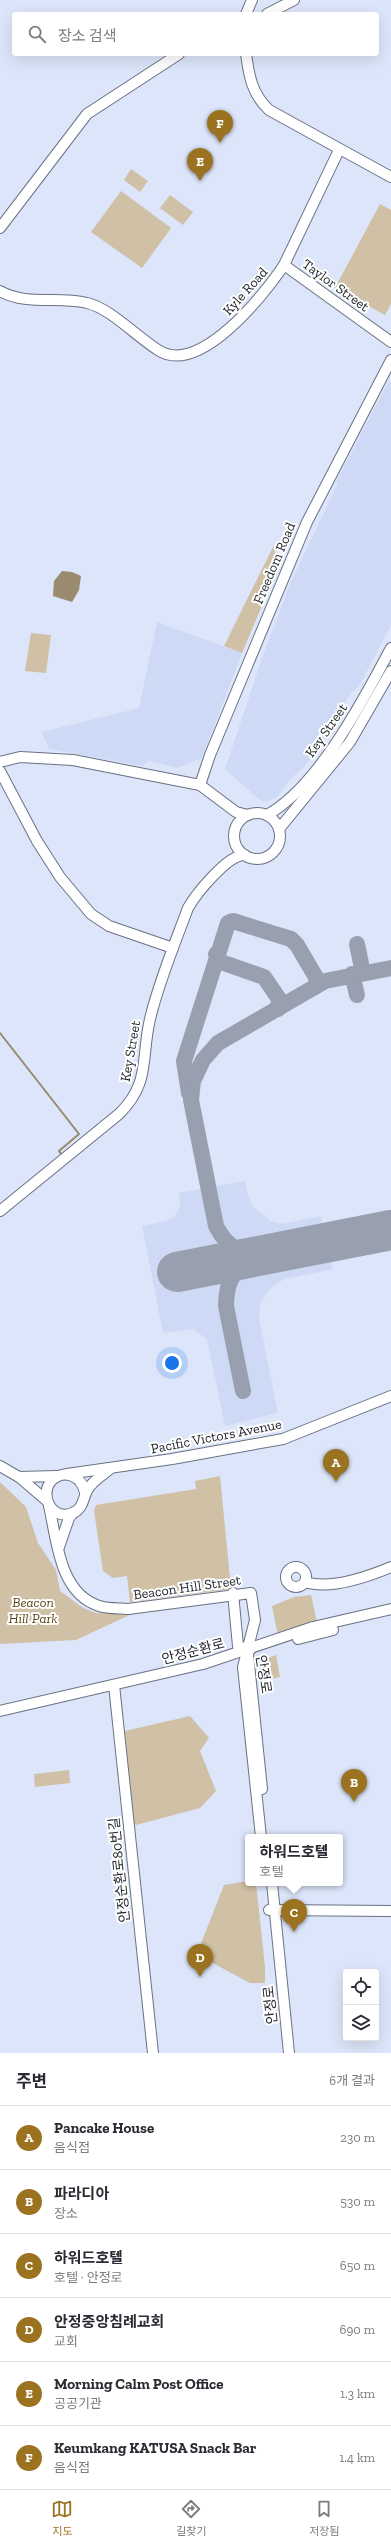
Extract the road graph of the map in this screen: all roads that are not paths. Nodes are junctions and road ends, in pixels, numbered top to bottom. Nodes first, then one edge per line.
1 (252, 0) edge
2 (294, 0) edge
3 (247, 12) edge
4 (271, 12) edge
5 (176, 56) edge
6 (246, 56) edge
7 (339, 150) junction
8 (391, 177) edge
9 (0, 228) edge
10 (284, 265) junction
11 (0, 291) edge
12 (391, 342) edge
13 (391, 360) edge
14 (391, 648) edge
15 (391, 671) edge
16 (0, 762) edge
17 (0, 771) edge
18 (200, 785) junction
19 (236, 812) junction
20 (267, 814) junction
21 (248, 815) junction
22 (238, 824) junction
23 (279, 829) junction
24 (239, 853) junction
25 (173, 948) junction
26 (0, 1211) edge
27 (391, 1396) edge
28 (0, 1466) edge
29 (111, 1468) junction
30 (62, 1475) junction
31 (16, 1476) junction
32 (85, 1493) junction
33 (48, 1503) junction
34 (74, 1512) junction
35 (59, 1547) junction
36 (391, 1568) edge
37 (305, 1582) dead end
38 (233, 1593) junction
39 (391, 1609) edge
40 (391, 1616) edge
41 (247, 1650) junction
42 (114, 1685) junction
43 (0, 1711) edge
44 (261, 1834) edge
45 (267, 1834) edge
46 (266, 1886) edge
47 (272, 1886) edge
48 (272, 1910) junction
49 (391, 1911) edge
50 (153, 2053) edge
51 (282, 2053) edge
52 (289, 2053) edge

1 - 3 street
2 - 4 street
5 - 9 street
6 - 7 street
7 - 8 street
7 - 10 street, Kyle Road
10 - 11 street, Kyle Road
10 - 12 street, Taylor Street
13 - 18 street, Freedom Road
14 - 20 street, Key Street
15 - 23 street, Key Street
16 - 18 street
17 - 25 street
18 - 19 street
19 - 21 street
19 - 22 street
20 - 21 street
20 - 23 street
21 - 22 street
22 - 24 street
23 - 24 street
24 - 25 street, Key Street
25 - 26 street, Key Street
27 - 29 street, Pacific Victors Avenue
28 - 31 street
29 - 30 street, Pacific Victors Avenue
29 - 32 street
30 - 31 street, Pacific Victors Avenue
30 - 32 street
30 - 33 street
31 - 33 street
32 - 34 street
33 - 34 street
33 - 35 street, Beacon Hill Street
34 - 35 street
35 - 38 street, Beacon Hill Street
36 - 37 street
38 - 41 street
38 - 41 street, Beacon Hill Street
39 - 41 street, 안정순환로
40 - 41 street
41 - 42 street, 안정순환로
41 - 44 street, 안정로
41 - 45 street, 안정로
42 - 43 street, 안정순환로
42 - 50 street, 안정순환로80번길
46 - 48 street, 안정로
47 - 48 street, 안정로
48 - 49 street
48 - 51 street, 안정로
48 - 52 street, 안정로

